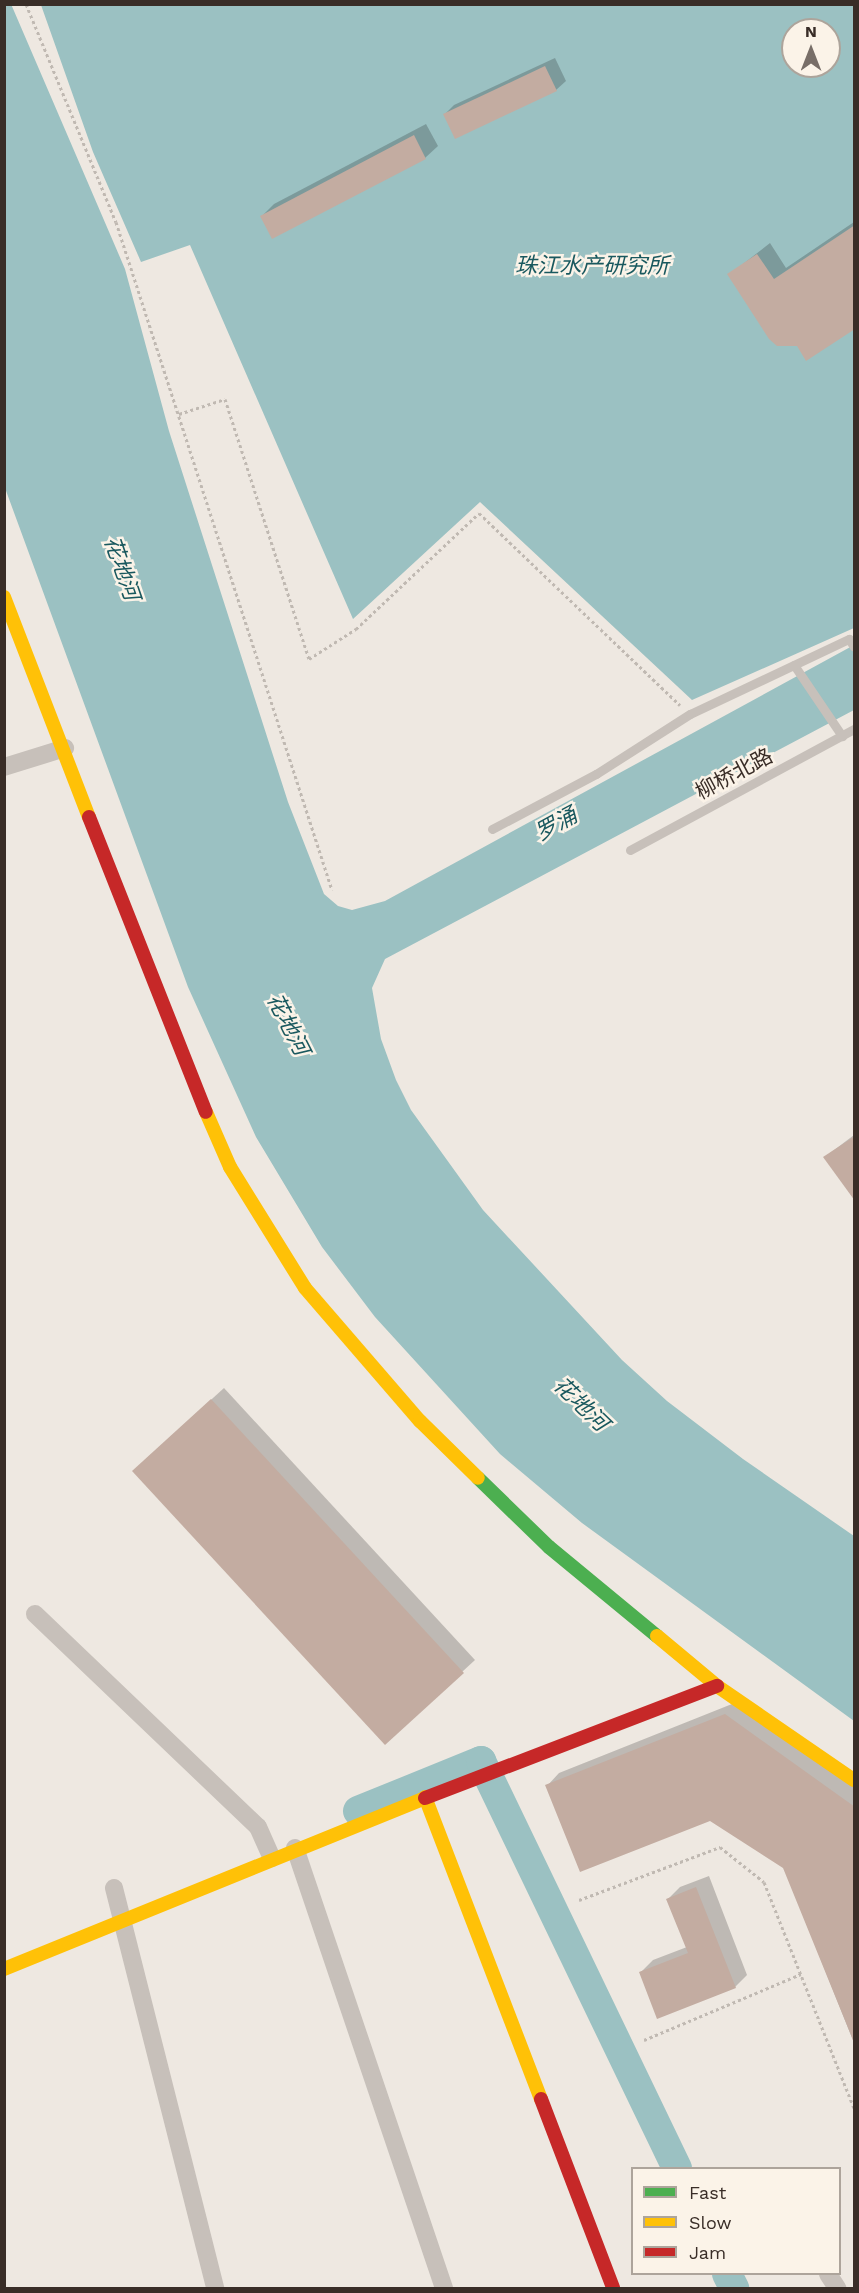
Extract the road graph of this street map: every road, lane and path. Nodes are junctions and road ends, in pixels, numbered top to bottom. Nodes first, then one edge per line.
1 (26, 4) edge
2 (179, 414) junction
3 (4, 597) edge
4 (852, 643) edge
5 (794, 665) junction
6 (690, 714) junction
7 (855, 729) edge
8 (842, 736) junction
9 (65, 748) junction
10 (4, 767) edge
11 (492, 829) dead end
12 (630, 850) dead end
13 (332, 890) dead end
14 (35, 1614) dead end
15 (717, 1686) junction
16 (855, 1780) edge
17 (425, 1797) junction
18 (295, 1848) junction
19 (272, 1858) junction
20 (114, 1888) dead end
21 (579, 1900) dead end
22 (125, 1920) junction
23 (4, 1969) edge
24 (801, 1974) junction
25 (644, 2040) dead end
26 (855, 2109) edge
27 (829, 2275) edge
28 (215, 2289) edge
29 (444, 2289) edge
30 (613, 2289) edge
31 (837, 2289) edge

1 - 2 path
2 - 6 path
2 - 13 path
3 - 9 street
4 - 5 lane
5 - 6 lane
5 - 8 lane
6 - 11 lane
7 - 8 lane, 柳桥北路
8 - 12 lane, 柳桥北路
9 - 10 street
9 - 15 street
14 - 19 street
15 - 16 street
15 - 17 street
17 - 18 street
17 - 30 street
18 - 19 street
18 - 29 street
19 - 22 street
20 - 22 street
21 - 24 path
22 - 23 street
22 - 28 street
24 - 25 path
24 - 26 path
27 - 31 street

